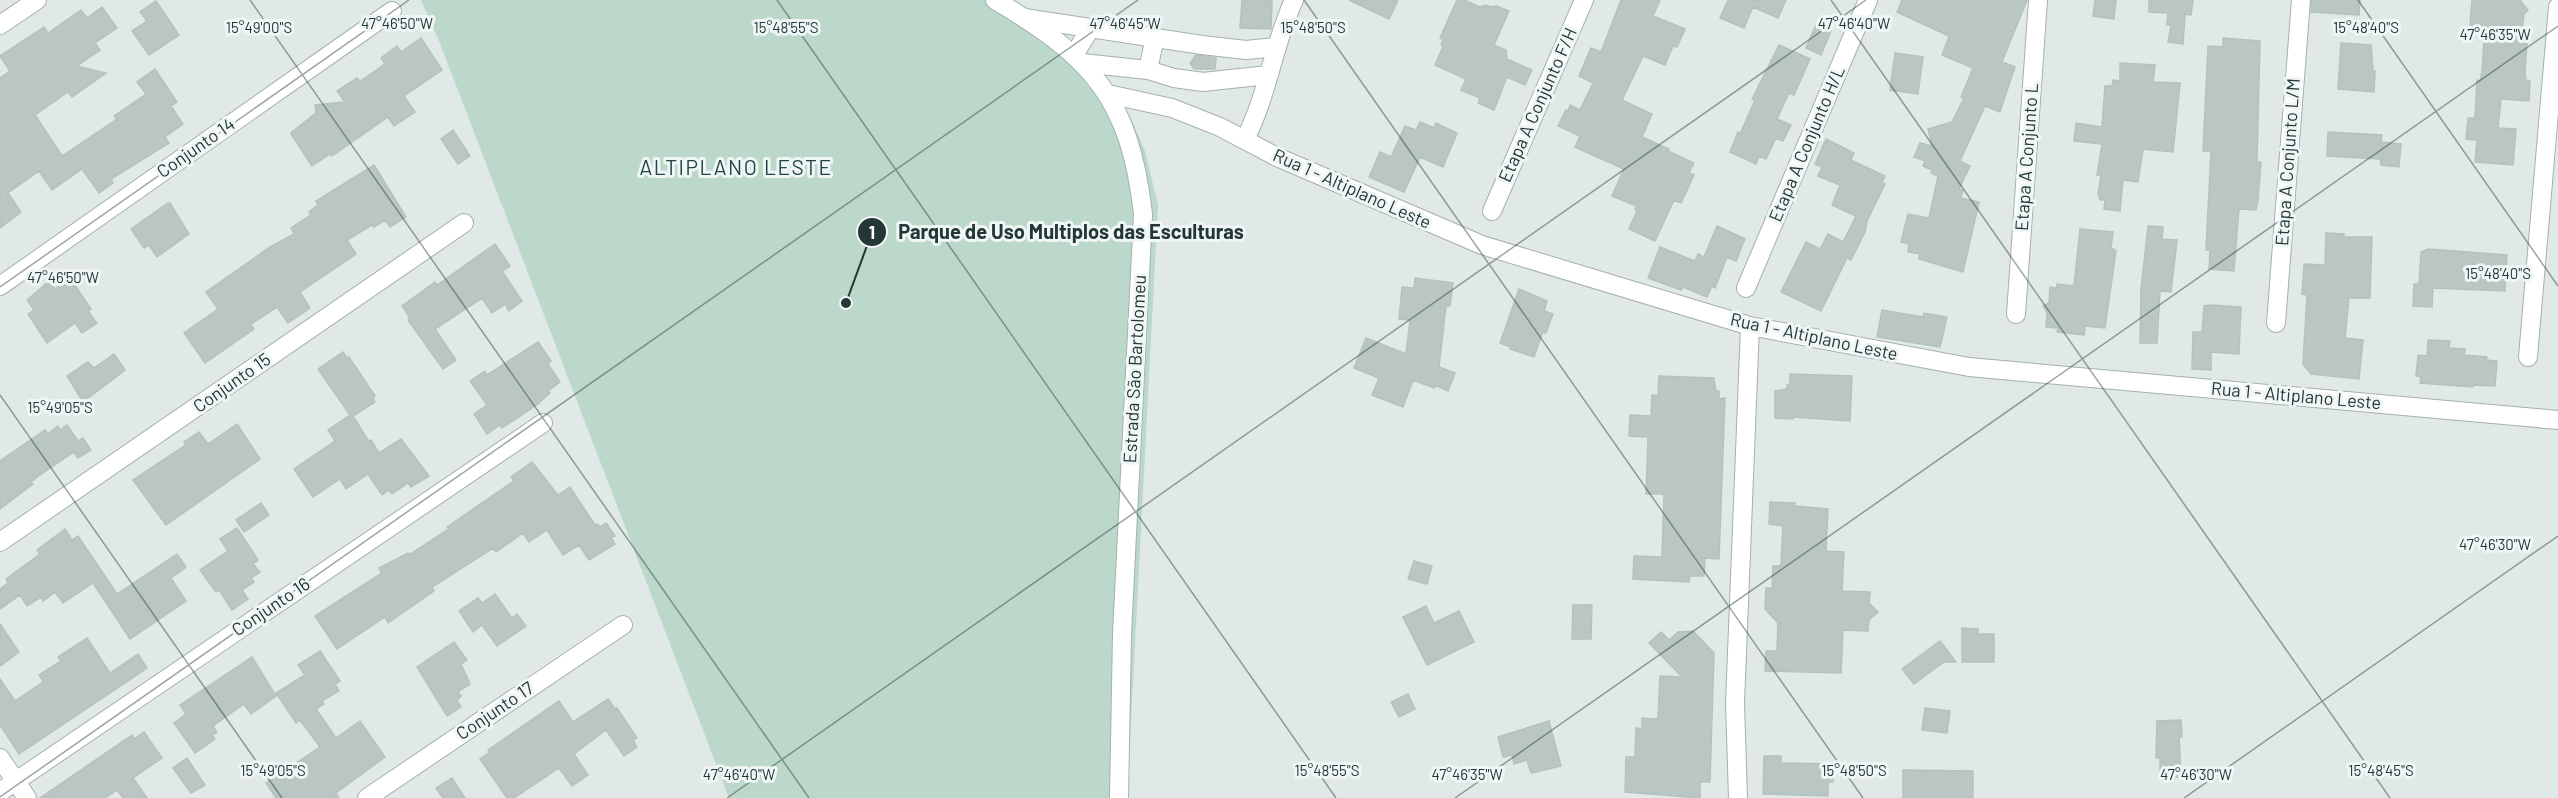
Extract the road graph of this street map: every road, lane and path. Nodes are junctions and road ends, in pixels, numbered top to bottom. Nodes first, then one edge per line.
1 (37, 0) edge
2 (995, 0) edge
3 (1284, 0) edge
4 (1294, 0) edge
5 (1584, 0) edge
6 (1868, 0) edge
7 (2038, 0) edge
8 (2301, 0) edge
9 (2558, 7) edge
10 (392, 11) dead end
11 (1024, 18) junction
12 (1284, 21) junction
13 (0, 25) edge
14 (1090, 29) junction
15 (1155, 37) junction
16 (1276, 47) junction
17 (1078, 59) junction
18 (1148, 70) junction
19 (1268, 75) junction
20 (1108, 94) junction
21 (1245, 139) junction
22 (1492, 211) dead end
23 (464, 223) dead end
24 (0, 286) edge
25 (1746, 288) dead end
26 (2016, 314) dead end
27 (2276, 323) dead end
28 (1750, 326) junction
29 (2528, 357) dead end
30 (2558, 420) edge
31 (543, 423) dead end
32 (0, 542) edge
33 (623, 625) dead end
34 (0, 758) edge
35 (16, 781) junction
36 (0, 792) edge
37 (27, 798) edge
38 (367, 798) edge
39 (1119, 798) edge
40 (1738, 798) edge

1 - 13 street
2 - 11 street, Estrada São Bartolomeu
3 - 12 street
4 - 12 street
5 - 22 street, Etapa A Conjunto F/H
6 - 25 street, Etapa A Conjunto H/L
7 - 26 street, Etapa A Conjunto L
8 - 27 street, Etapa A Conjunto L/M
9 - 29 street
10 - 24 street, Conjunto 14
11 - 14 street
11 - 17 street, Estrada São Bartolomeu
12 - 16 street
14 - 15 street
14 - 17 street
15 - 16 street
15 - 18 street
16 - 19 street
17 - 18 street
17 - 20 street, Estrada São Bartolomeu
18 - 19 street
19 - 21 street
20 - 21 street, Rua 1 - Altiplano Leste
20 - 39 street, Estrada São Bartolomeu
21 - 28 street, Rua 1 - Altiplano Leste
23 - 32 street, Conjunto 15
28 - 30 street, Rua 1 - Altiplano Leste
28 - 40 street
31 - 35 street, Conjunto 16
33 - 38 street, Conjunto 17
34 - 35 street
35 - 36 street, Conjunto 16
35 - 37 street

